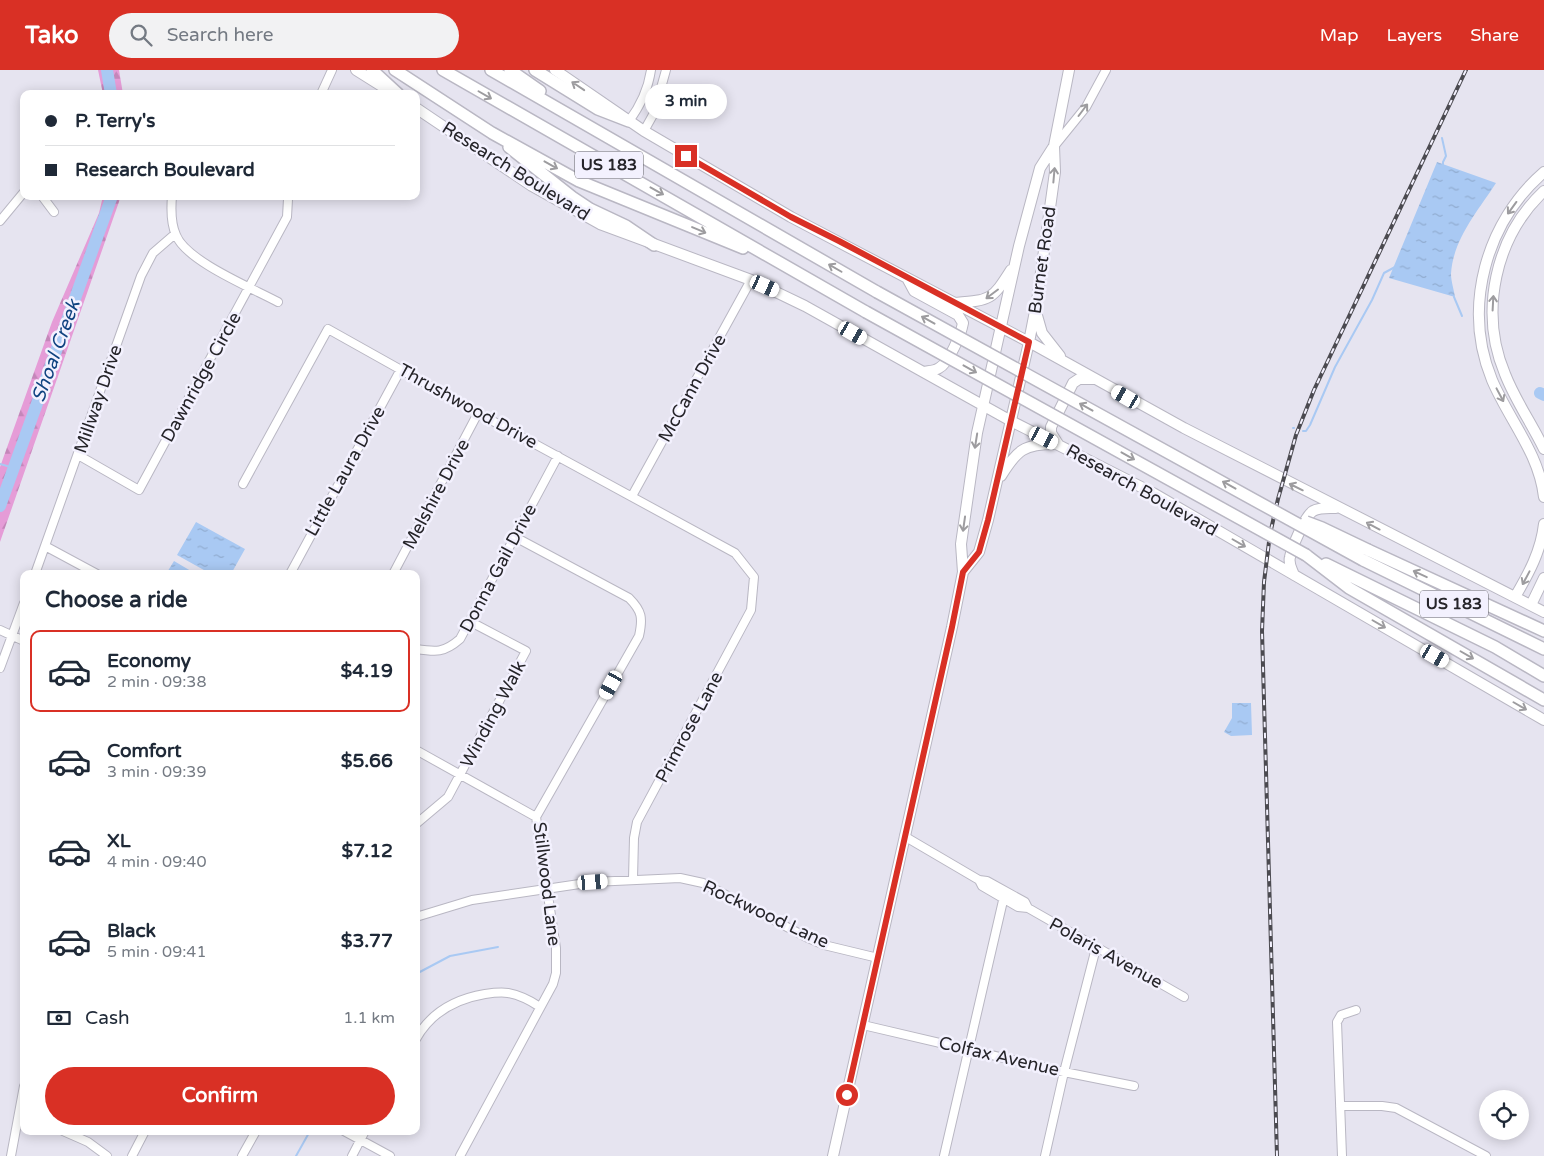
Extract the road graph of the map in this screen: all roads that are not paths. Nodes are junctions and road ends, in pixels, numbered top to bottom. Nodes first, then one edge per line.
1 (332, 70) edge
2 (356, 70) edge
3 (372, 70) edge
4 (443, 70) edge
5 (491, 70) edge
6 (510, 70) edge
7 (535, 70) edge
8 (555, 70) edge
9 (651, 70) edge
10 (666, 70) edge
11 (1069, 70) edge
12 (1106, 70) edge
13 (397, 72) edge
14 (323, 90) edge
15 (389, 90) edge
16 (392, 90) edge
17 (420, 111) edge
18 (629, 121) junction
19 (590, 127) junction
20 (644, 131) junction
21 (492, 134) junction
22 (1054, 146) junction
23 (1540, 175) edge
24 (1544, 189) edge
25 (20, 197) edge
26 (45, 200) edge
27 (172, 200) edge
28 (288, 200) edge
29 (54, 212) dead end
30 (0, 221) edge
31 (175, 234) junction
32 (654, 244) junction
33 (774, 260) junction
34 (1015, 262) junction
35 (907, 278) junction
36 (751, 280) junction
37 (250, 287) junction
38 (278, 302) dead end
39 (954, 303) junction
40 (1035, 310) junction
41 (1002, 328) junction
42 (1494, 334) junction
43 (1480, 335) junction
44 (1029, 342) junction
45 (1064, 360) junction
46 (1502, 368) junction
47 (402, 369) junction
48 (924, 372) junction
49 (1490, 373) junction
50 (1095, 379) junction
51 (984, 406) junction
52 (478, 413) junction
53 (1011, 421) junction
54 (1058, 444) junction
55 (1544, 449) edge
56 (78, 455) junction
57 (558, 456) junction
58 (243, 484) dead end
59 (997, 484) junction
60 (632, 496) junction
61 (1544, 498) edge
62 (1340, 508) junction
63 (1544, 524) edge
64 (515, 537) junction
65 (45, 546) junction
66 (1365, 555) junction
67 (36, 570) edge
68 (90, 570) edge
69 (292, 570) edge
70 (395, 570) edge
71 (963, 572) junction
72 (1294, 575) junction
73 (754, 577) joint
74 (1544, 578) edge
75 (1351, 583) junction
76 (1515, 597) junction
77 (1530, 605) junction
78 (1544, 612) edge
79 (20, 614) edge
80 (470, 622) junction
81 (0, 630) edge
82 (1544, 631) edge
83 (12, 635) junction
84 (20, 639) edge
85 (420, 650) edge
86 (1544, 650) edge
87 (0, 668) edge
88 (1544, 676) edge
89 (1544, 700) edge
90 (1544, 720) edge
91 (420, 752) edge
92 (460, 775) junction
93 (536, 817) junction
94 (420, 821) edge
95 (904, 836) junction
96 (633, 879) junction
97 (547, 889) junction
98 (1004, 895) junction
99 (420, 915) edge
100 (1096, 948) junction
101 (878, 958) junction
102 (1184, 997) dead end
103 (540, 1007) junction
104 (1356, 1010) dead end
105 (863, 1025) junction
106 (420, 1033) edge
107 (968, 1049) junction
108 (1064, 1072) junction
109 (1134, 1086) dead end
110 (1340, 1106) junction
111 (20, 1121) edge
112 (72, 1135) edge
113 (144, 1135) edge
114 (254, 1135) edge
115 (352, 1135) edge
116 (363, 1135) edge
117 (361, 1140) junction
118 (11, 1156) edge
119 (107, 1156) edge
120 (132, 1156) edge
121 (242, 1156) edge
122 (352, 1156) edge
123 (390, 1156) edge
124 (460, 1156) edge
125 (832, 1156) edge
126 (944, 1156) edge
127 (1045, 1156) edge
128 (1342, 1156) edge
129 (1486, 1156) edge

1 - 14 street
2 - 15 main road
3 - 16 highway
4 -> 33 highway, US 183
5 - 19 highway, US 183
6 - 19 highway
7 - 18 highway
18 -> 8 main road
9 - 18 street
10 - 20 street
11 - 22 main road, Burnet Road
22 -> 12 street
13 - 21 highway
17 - 32 main road, Research Boulevard
18 - 20 main road
66 -> 19 highway, US 183, bridge
20 - 35 main road
21 - 32 highway
21 -> 33 highway
22 - 34 main road, Burnet Road
40 -> 22 main road, Burnet Road
23 - 24 main road
23 -> 43 main road
42 -> 24 main road
25 - 30 street
26 - 29 street
27 - 31 street
28 - 37 street, Dawnridge Circle
31 - 37 street
31 - 56 street, Millway Drive
32 - 36 main road, Research Boulevard
33 -> 75 highway, US 183, bridge
34 -> 39 main road
34 - 41 main road, Burnet Road
35 - 39 main road
35 - 48 main road
36 - 48 main road, Research Boulevard
36 - 60 street, McCann Drive
37 - 38 street
37 - 56 street, Dawnridge Circle
39 - 41 main road
40 - 44 main road, Burnet Road
40 - 45 main road
41 - 44 main road
41 - 51 main road, Burnet Road
42 - 43 main road
42 - 46 main road
43 - 49 main road
44 - 45 main road
44 - 53 main road, Burnet Road
45 - 50 main road
46 - 49 main road
46 - 55 main road
47 - 52 street, Thrushwood Drive
47 - 58 street, Thrushwood Drive
47 - 69 street, Little Laura Drive
48 - 51 main road, Research Boulevard
49 -> 61 main road
50 - 54 main road
62 -> 50 main road
51 - 53 main road, Research Boulevard
51 -> 71 main road, Burnet Road
52 - 57 street, Thrushwood Drive
52 - 70 street, Melshire Drive
53 - 54 main road, Research Boulevard
53 - 59 main road, Burnet Road
54 - 59 main road
54 -> 72 main road, Research Boulevard
56 - 65 street, Millway Drive
57 - 60 street, Thrushwood Drive
57 - 64 street, Donna Gail Drive
59 - 71 main road, Burnet Road
60 - 73 street, Thrushwood Drive
62 - 72 main road
76 -> 62 main road
63 -> 76 main road
64 - 80 street, Donna Gail Drive
64 - 93 street, Stillwood Lane
65 - 67 street, Millway Drive
65 - 68 street
82 -> 66 highway
66 - 86 highway, US 183
71 - 95 main road, Burnet Road
72 -> 90 main road, Research Boulevard
73 - 96 street, Primrose Lane
74 - 77 main road
75 - 88 highway, US 183
75 -> 89 highway
76 - 77 main road
77 - 78 main road
79 - 83 street
80 - 85 street, Donna Gail Drive
80 - 92 street, Winding Walk
81 - 83 street
83 - 84 street
83 - 87 street
91 - 92 street
92 - 93 street
92 - 94 street, Winding Walk
93 - 97 street, Stillwood Lane
95 - 98 street, Polaris Avenue
95 - 101 main road, Burnet Road
96 - 97 street, Rockwood Lane
96 - 101 street, Rockwood Lane
97 - 99 street, Rockwood Lane
97 - 103 street, Stillwood Lane
98 - 100 street, Polaris Avenue
98 - 107 street
100 - 102 street, Polaris Avenue
100 - 108 street
101 - 105 main road, Burnet Road
103 - 106 street
103 - 124 street, Stillwood Lane
104 - 110 street
105 - 107 street, Colfax Avenue
105 - 125 main road, Burnet Road
107 - 108 street, Colfax Avenue
107 - 126 street
108 - 109 street, Colfax Avenue
108 - 127 street
110 - 128 street
110 - 129 street
111 - 118 street
112 - 119 street
113 - 120 street
114 - 121 street
115 - 117 street
116 - 117 street
117 - 122 street
117 - 123 street

